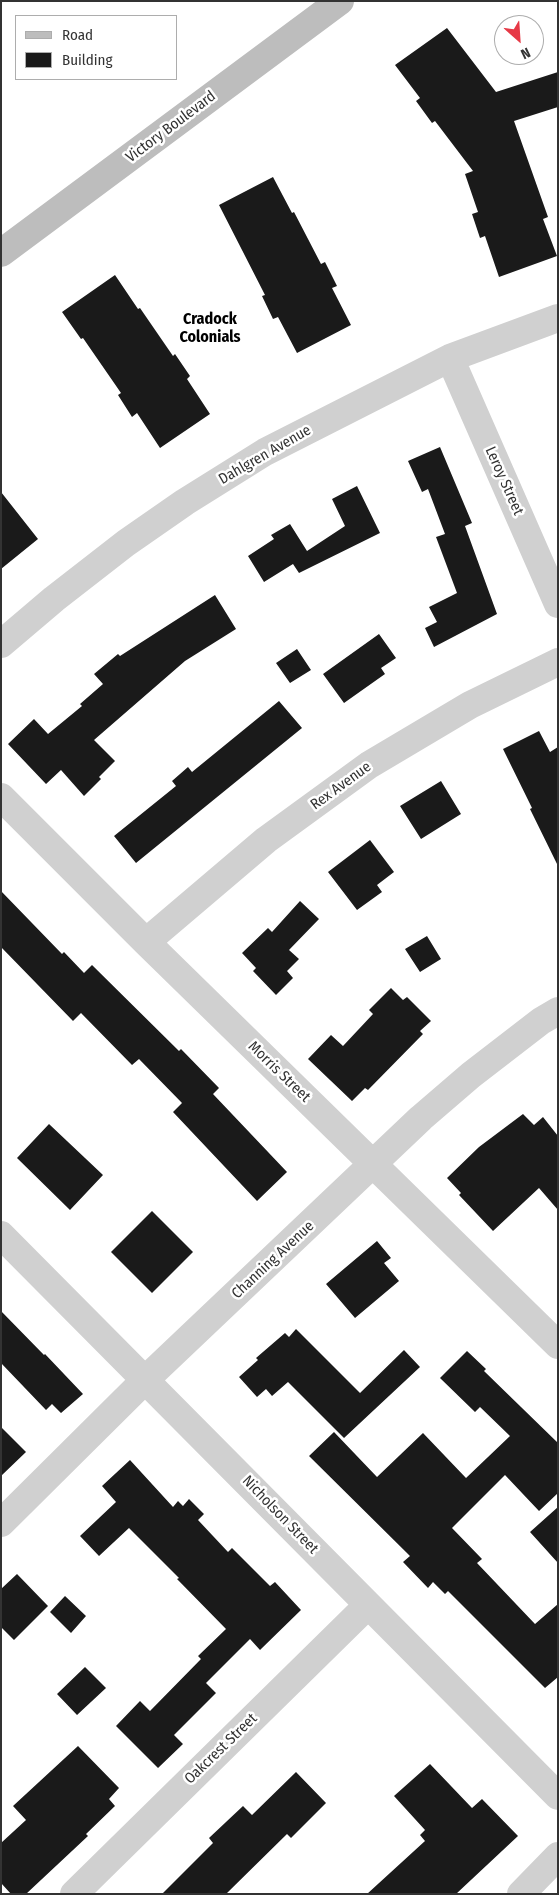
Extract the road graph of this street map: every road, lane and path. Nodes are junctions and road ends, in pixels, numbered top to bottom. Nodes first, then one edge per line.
1 (340, 1) edge
2 (1, 253) edge
3 (558, 318) edge
4 (450, 358) junction
5 (558, 604) edge
6 (1, 644) edge
7 (558, 662) edge
8 (1, 797) edge
9 (146, 942) junction
10 (558, 1011) edge
11 (374, 1164) junction
12 (1, 1235) edge
13 (558, 1346) edge
14 (146, 1379) junction
15 (1, 1523) edge
16 (368, 1605) junction
17 (558, 1796) edge
18 (558, 1856) edge
19 (74, 1894) edge
20 (521, 1894) edge

1 - 2 main road, Victory Boulevard
3 - 4 street, Dahlgren Avenue
4 - 5 street, Leroy Street
4 - 6 street, Dahlgren Avenue
7 - 9 street, Rex Avenue
8 - 9 street, Morris Street
9 - 11 street, Morris Street
10 - 11 street, Channing Avenue
11 - 13 street, Morris Street
11 - 14 street, Channing Avenue
12 - 14 street, Nicholson Street
14 - 15 street, Channing Avenue
14 - 16 street, Nicholson Street
16 - 17 street, Nicholson Street
16 - 19 street, Oakcrest Street
18 - 20 street

